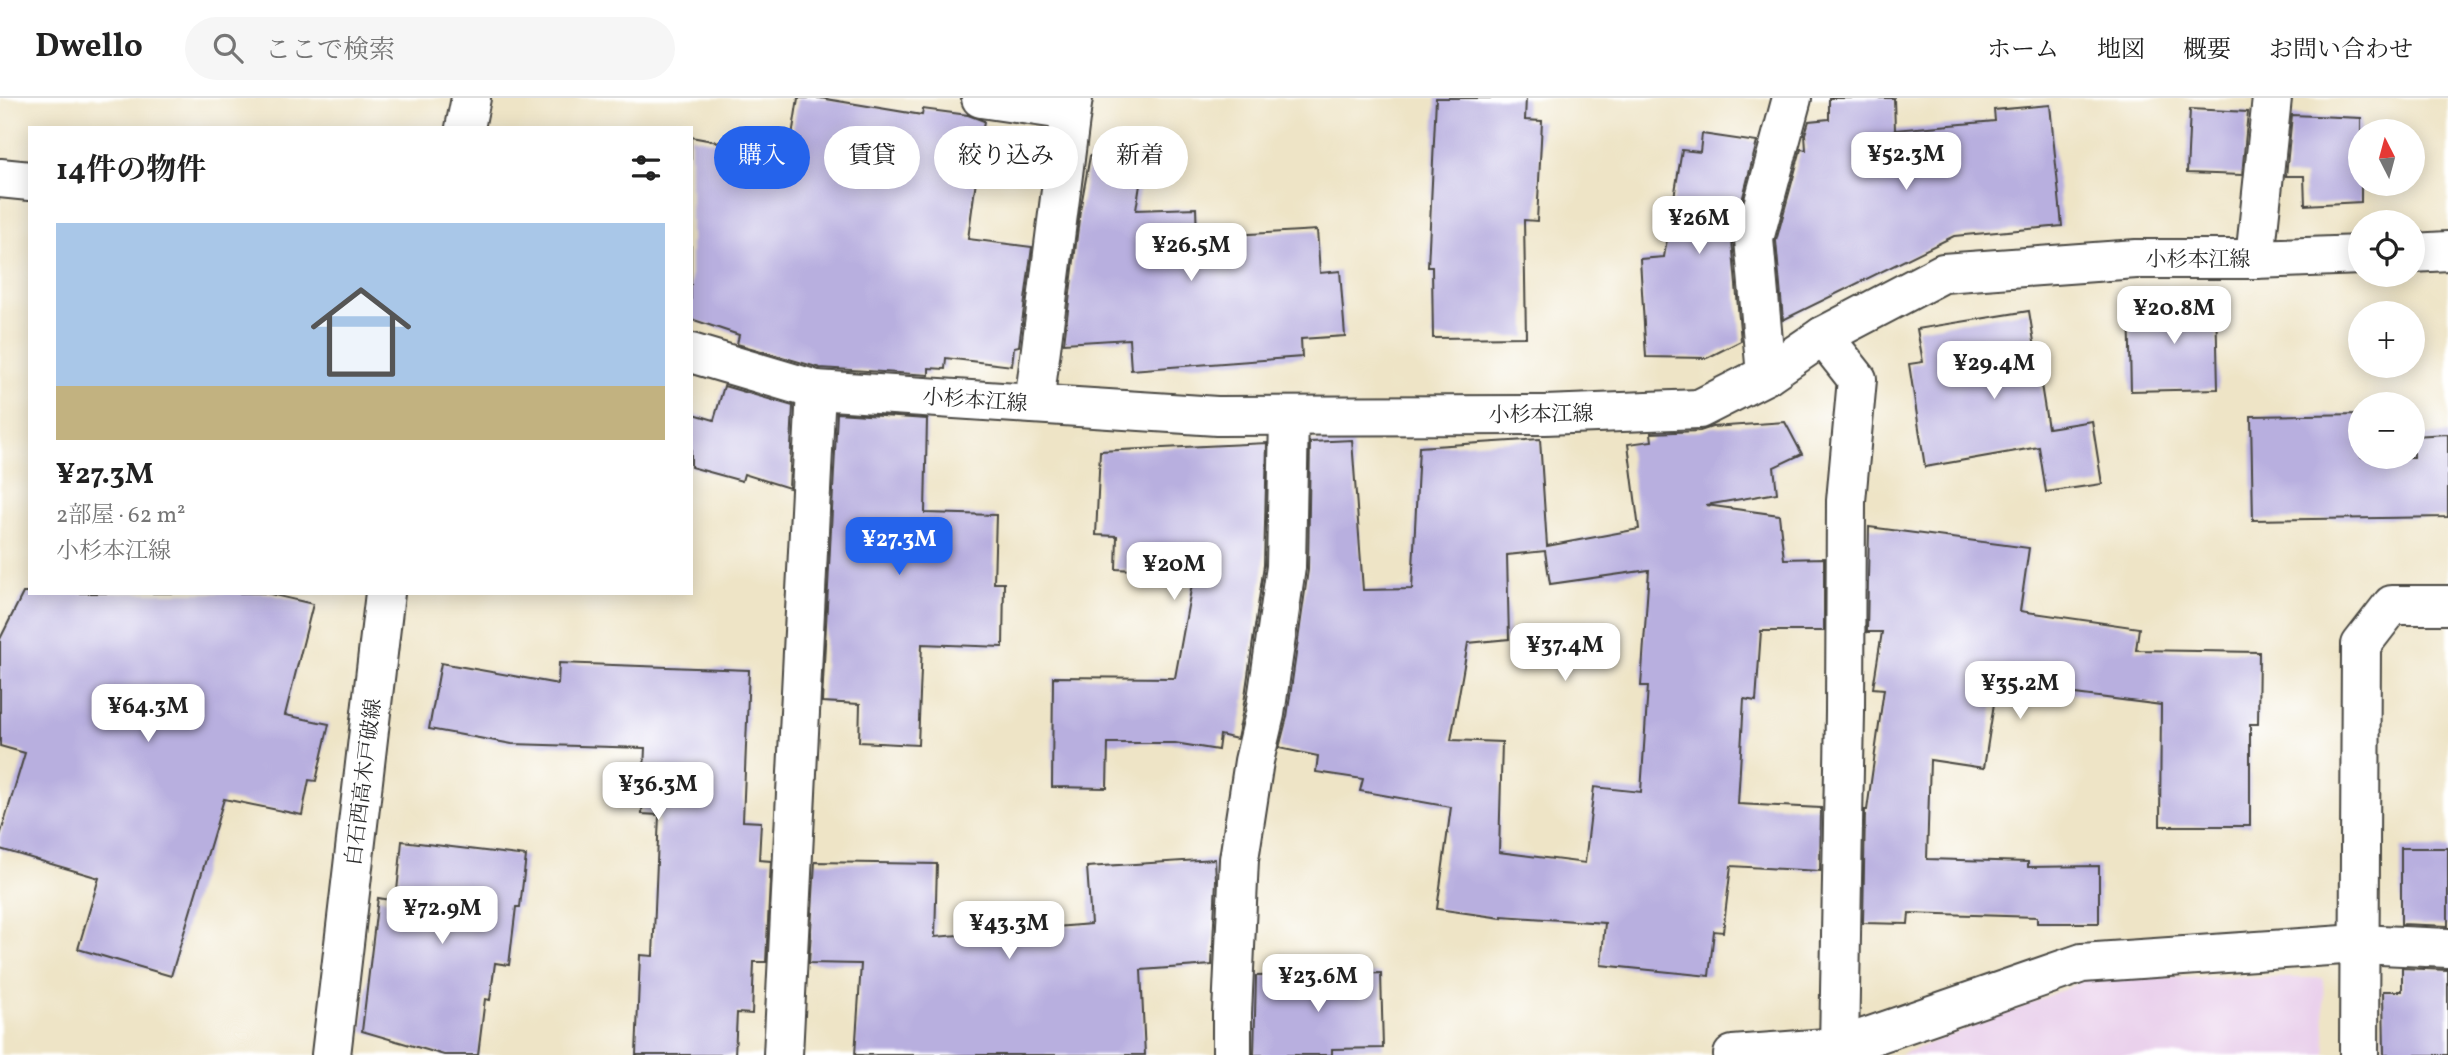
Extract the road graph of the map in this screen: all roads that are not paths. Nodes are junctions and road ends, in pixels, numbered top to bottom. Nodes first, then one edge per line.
1 (471, 98) edge
2 (981, 98) edge
3 (1792, 98) edge
4 (2272, 98) edge
5 (1072, 105) edge
6 (465, 126) edge
7 (0, 178) edge
8 (28, 181) edge
9 (2448, 251) edge
10 (2425, 252) edge
11 (2348, 255) edge
12 (2255, 259) junction
13 (1823, 336) junction
14 (693, 354) edge
15 (1766, 376) junction
16 (816, 390) junction
17 (1034, 404) junction
18 (1289, 417) junction
19 (385, 595) edge
20 (2448, 606) edge
21 (2358, 944) junction
22 (2448, 948) edge
23 (1839, 1047) junction
24 (331, 1055) edge
25 (783, 1055) edge
26 (1232, 1055) edge
27 (1733, 1055) edge
28 (2359, 1055) edge

1 - 6 street
2 - 5 street
3 - 15 street
4 - 12 street
5 - 17 street
7 - 8 street
9 - 10 street
11 - 12 street, 小杉本江線
12 - 13 street, 小杉本江線
13 - 15 street, 小杉本江線
13 - 23 street
14 - 16 street, 小杉本江線
15 - 18 street, 小杉本江線
16 - 17 street, 小杉本江線
16 - 25 street
17 - 18 street, 小杉本江線
18 - 26 street
19 - 24 street, 白石西高木戸破線
20 - 21 street
21 - 22 street
21 - 23 street
21 - 28 street
23 - 27 street

